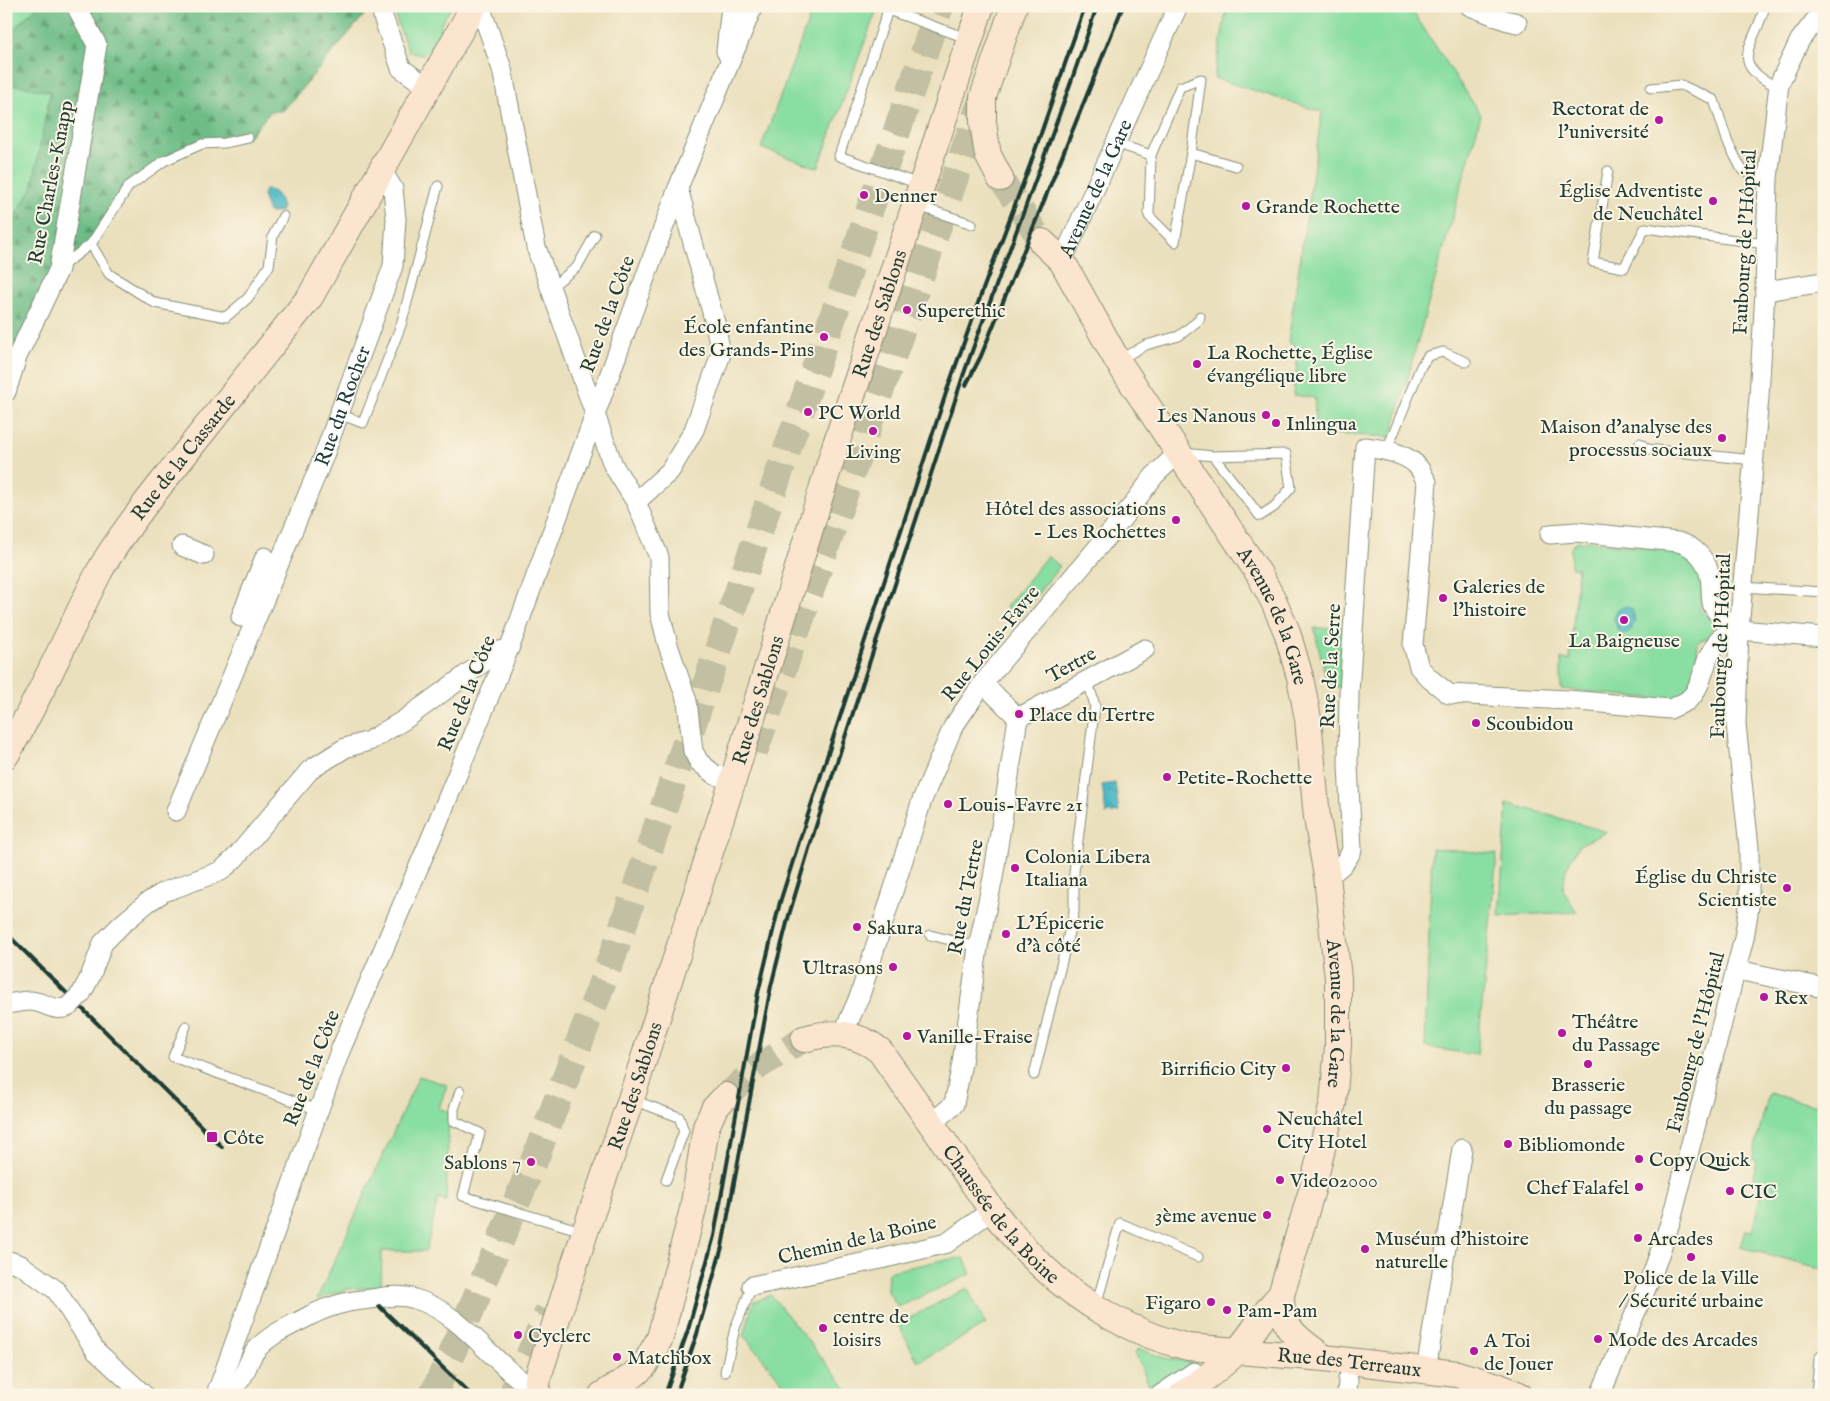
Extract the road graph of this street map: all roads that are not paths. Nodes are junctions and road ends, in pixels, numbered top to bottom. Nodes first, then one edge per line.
1 (76, 6) edge
2 (382, 6) edge
3 (474, 6) edge
4 (480, 6) edge
5 (731, 6) edge
6 (752, 6) edge
7 (981, 6) edge
8 (1014, 6) edge
9 (1178, 6) edge
10 (1470, 6) edge
11 (1765, 6) edge
12 (1824, 9) edge
13 (1517, 22) dead end
14 (970, 39) junction
15 (730, 58) junction
16 (1778, 87) junction
17 (427, 88) junction
18 (1650, 88) dead end
19 (248, 138) dead end
20 (1115, 143) junction
21 (1191, 153) junction
22 (1151, 155) junction
23 (1236, 166) dead end
24 (1608, 171) dead end
25 (381, 173) junction
26 (1000, 178) tunnel mouth
27 (1768, 178) junction
28 (438, 186) dead end
29 (678, 188) junction
30 (918, 195) junction
31 (283, 216) dead end
32 (972, 224) dead end
33 (596, 236) dead end
34 (1042, 242) tunnel mouth
35 (91, 244) junction
36 (1766, 244) junction
37 (1062, 261) junction
38 (59, 269) junction
39 (1824, 282) edge
40 (551, 288) junction
41 (1764, 291) junction
42 (1200, 316) dead end
43 (1118, 360) junction
44 (1466, 362) dead end
45 (6, 392) edge
46 (595, 412) junction
47 (339, 414) junction
48 (1640, 443) dead end
49 (1386, 452) junction
50 (1178, 453) junction
51 (1213, 456) junction
52 (1754, 460) junction
53 (636, 502) junction
54 (1550, 534) dead end
55 (182, 546) dead end
56 (204, 555) dead end
57 (265, 557) dead end
58 (1742, 587) junction
59 (1824, 592) edge
60 (241, 617) dead end
61 (1739, 630) junction
62 (1824, 637) edge
63 (509, 648) junction
64 (1145, 649) dead end
65 (1088, 681) junction
66 (983, 683) junction
67 (1018, 718) junction
68 (6, 755) edge
69 (733, 780) junction
70 (176, 812) dead end
71 (1327, 876) junction
72 (930, 935) dead end
73 (978, 947) junction
74 (1737, 970) junction
75 (1824, 988) edge
76 (6, 1004) edge
77 (186, 1026) dead end
78 (843, 1034) junction
79 (804, 1039) tunnel mouth
80 (1034, 1075) dead end
81 (460, 1091) dead end
82 (726, 1096) tunnel mouth
83 (631, 1098) junction
84 (318, 1110) junction
85 (931, 1124) junction
86 (1462, 1149) dead end
87 (666, 1180) dead end
88 (992, 1210) junction
89 (584, 1232) junction
90 (1198, 1257) dead end
91 (6, 1260) edge
92 (752, 1286) joint
93 (1281, 1295) junction
94 (1095, 1307) junction
95 (1237, 1351) junction
96 (1324, 1358) junction
97 (1824, 1360) edge
98 (1200, 1367) dead end
99 (1426, 1370) junction
100 (725, 1372) dead end
101 (217, 1391) edge
102 (1503, 1392) edge
103 (535, 1393) edge
104 (144, 1395) edge
105 (602, 1395) edge
106 (1160, 1395) edge
107 (1182, 1395) edge
108 (1600, 1395) edge
109 (1821, 1395) edge

1 - 38 street, Rue Charles-Knapp
2 - 17 street
3 - 17 main road
4 - 40 street
5 - 15 street
6 - 15 street, Rue de la Côte
7 - 14 main road, Rue des Sablons
8 - 26 main road
9 - 20 street, Avenue de la Gare
10 - 13 street
11 - 16 lane
12 - 16 street, Faubourg de l'Hôpital
14 - 30 main road, Rue des Sablons
14 - 30 lane
15 - 29 street, Rue de la Côte
16 - 27 street, Faubourg de l'Hôpital
17 - 25 main road
18 - 27 lane
19 - 35 lane
20 - 22 lane
20 - 37 street, Avenue de la Gare
21 - 22 lane
21 - 22 lane
21 - 23 lane
24 - 36 lane
25 - 47 street, Rue du Rocher
25 - 68 main road, Rue de la Cassarde
27 - 36 street, Faubourg de l'Hôpital
28 - 47 lane
29 - 46 street, Rue de la Côte
29 - 53 street
30 - 32 lane
30 - 69 main road, Rue des Sablons
31 - 35 lane
33 - 40 lane
34 - 37 main road
35 - 38 lane
36 - 41 street, Faubourg de l'Hôpital
37 - 43 main road, Avenue de la Gare
38 - 45 street, Rue Charles-Knapp
39 - 41 street
40 - 46 street
41 - 52 street, Faubourg de l'Hôpital
42 - 43 lane
43 - 50 main road, Avenue de la Gare
44 - 49 lane
46 - 53 street
46 - 63 street, Rue de la Côte
47 - 70 street, Rue du Rocher
48 - 52 lane
49 - 61 street
49 - 71 street, Rue de la Serre
50 - 51 lane
50 - 66 street, Rue Louis-Favre
50 - 71 main road, Avenue de la Gare
51 - 51 lane
52 - 58 street, Faubourg de l'Hôpital
53 - 69 street
54 - 61 street
55 - 56 street
57 - 60 street
58 - 59 lane
58 - 61 street, Faubourg de l'Hôpital
61 - 62 street
61 - 74 street, Faubourg de l'Hôpital
63 - 76 street
63 - 84 street, Rue de la Côte
64 - 65 street, Tertre
65 - 67 street, Tertre
65 - 80 lane
66 - 67 street
66 - 78 street, Rue Louis-Favre
67 - 73 street, Rue du Tertre
69 - 83 main road, Rue des Sablons
71 - 93 main road, Avenue de la Gare
72 - 73 lane
73 - 85 street, Rue du Tertre
74 - 75 street
74 - 108 street, Faubourg de l'Hôpital
77 - 84 lane
78 - 79 main road, Chaussée de la Boine
78 - 85 main road, Chaussée de la Boine
81 - 89 lane
82 - 105 main road
83 - 87 lane
83 - 89 main road, Rue des Sablons
84 - 101 street, Rue de la Côte
85 - 88 main road, Chaussée de la Boine
86 - 99 street
88 - 92 street, Chemin de la Boine
88 - 94 main road, Chaussée de la Boine
89 - 103 main road, Rue des Sablons
90 - 94 lane
91 - 104 street
92 - 100 lane
93 - 95 main road, Avenue de la Gare
93 - 96 main road, Avenue de la Gare
94 - 95 main road, Chaussée de la Boine
95 - 96 main road, Rue des Terreaux
95 - 107 main road, Avenue de la Gare
96 - 99 main road, Rue des Terreaux
97 - 109 street
98 - 106 street
99 - 102 main road, Rue des Terreaux
101 - 103 street

